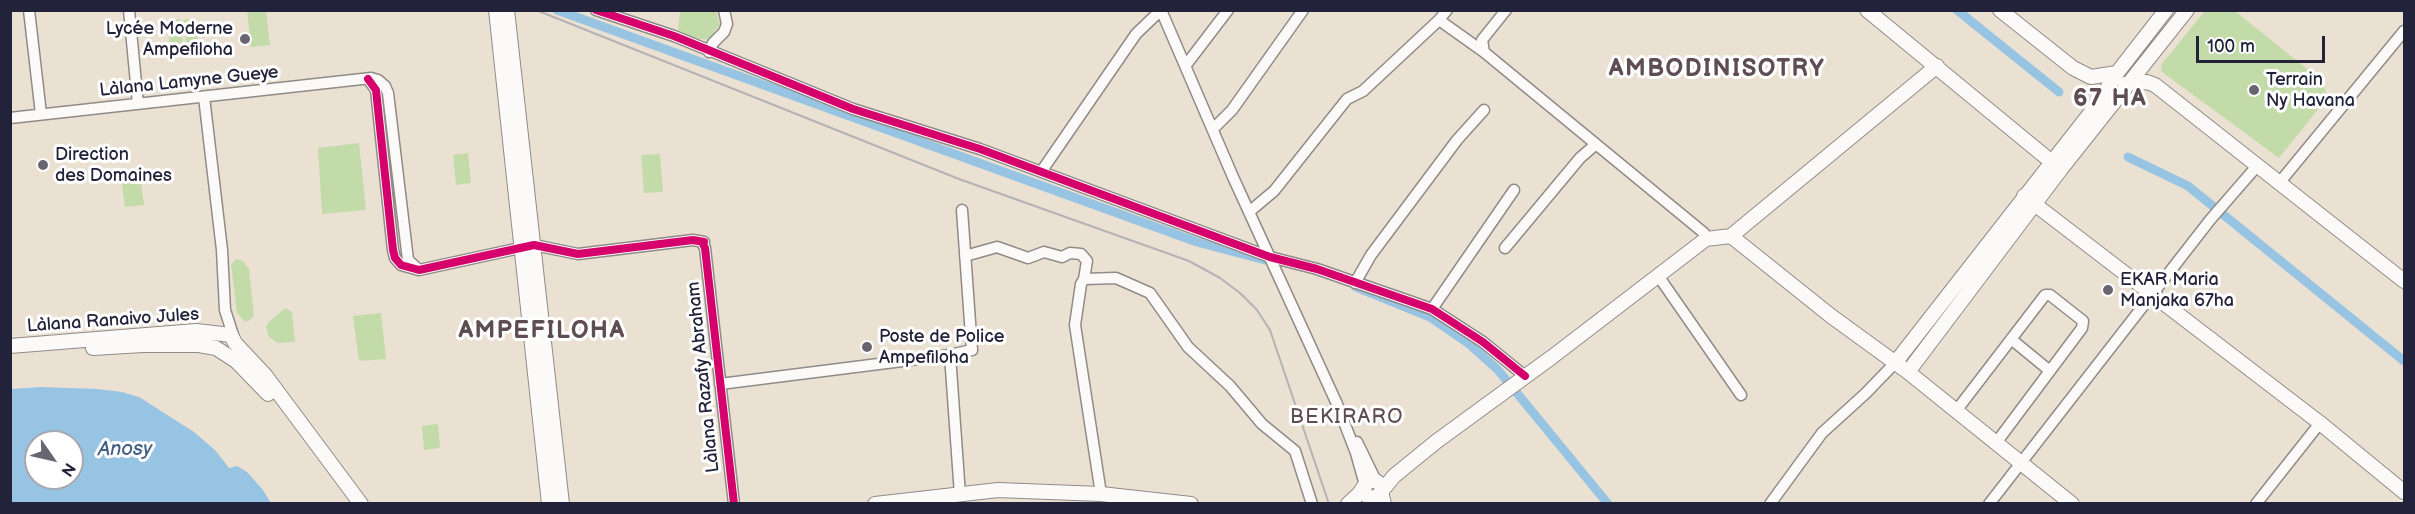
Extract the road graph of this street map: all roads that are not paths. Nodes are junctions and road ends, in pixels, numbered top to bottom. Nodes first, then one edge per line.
1 (28, 10) edge
2 (129, 10) edge
3 (496, 10) edge
4 (507, 10) edge
5 (596, 10) edge
6 (724, 10) edge
7 (1161, 10) edge
8 (1228, 10) edge
9 (1303, 10) edge
10 (1447, 10) edge
11 (1506, 10) edge
12 (1867, 10) edge
13 (2000, 10) edge
14 (2166, 10) edge
15 (2187, 10) edge
16 (1439, 20) junction
17 (2403, 36) edge
18 (709, 52) junction
19 (1484, 52) junction
20 (2149, 58) junction
21 (1186, 65) junction
22 (1937, 66) junction
23 (2116, 73) junction
24 (369, 79) junction
25 (2128, 84) junction
26 (2155, 85) junction
27 (204, 97) junction
28 (138, 104) junction
29 (1484, 110) dead end
30 (41, 114) junction
31 (10, 118) edge
32 (1213, 129) junction
33 (1595, 145) junction
34 (2056, 166) junction
35 (2258, 166) junction
36 (1041, 172) junction
37 (2280, 182) junction
38 (1514, 189) dead end
39 (2029, 200) junction
40 (962, 210) dead end
41 (1249, 212) junction
42 (1731, 236) junction
43 (1706, 239) junction
44 (528, 246) junction
45 (1505, 248) dead end
46 (965, 256) junction
47 (1270, 257) junction
48 (419, 270) junction
49 (1659, 277) junction
50 (1084, 279) junction
51 (2404, 281) edge
52 (1355, 283) junction
53 (2151, 294) junction
54 (1432, 309) junction
55 (2011, 339) junction
56 (225, 342) junction
57 (10, 346) edge
58 (10, 354) edge
59 (950, 355) junction
60 (1895, 363) junction
61 (2050, 371) junction
62 (1908, 372) junction
63 (1525, 376) junction
64 (720, 384) junction
65 (1741, 395) dead end
66 (1956, 411) junction
67 (2320, 423) junction
68 (1996, 443) junction
69 (2019, 462) junction
70 (2404, 492) edge
71 (1101, 494) junction
72 (1375, 494) edge
73 (968, 498) edge
74 (1349, 503) edge
75 (351, 504) edge
76 (361, 504) edge
77 (549, 504) edge
78 (562, 504) edge
79 (734, 504) edge
80 (875, 504) edge
81 (1191, 504) edge
82 (1312, 504) edge
83 (1770, 504) edge
84 (1989, 504) edge
85 (2072, 504) edge
86 (2256, 504) edge

1 - 30 street
2 - 28 street
3 - 44 main road
4 - 44 main road
5 - 18 street
6 - 18 street
7 - 21 street
7 - 36 street
8 - 21 street
9 - 32 street
10 - 16 street
11 - 19 street
12 - 22 main road
13 - 23 main road
14 - 23 main road
15 - 20 main road
16 - 19 street
16 - 41 street
17 - 37 street
18 - 36 street
19 - 33 street
20 - 25 main road
20 - 26 main road
21 - 32 street
22 - 34 main road
22 - 42 main road
23 - 25 main road
23 - 34 main road
24 - 27 street, Làlana Lamyne Gueye
24 - 48 street
24 - 48 street
25 - 26 main road
25 - 34 main road
26 - 35 main road
27 - 28 street, Làlana Lamyne Gueye
27 - 56 street
28 - 30 street, Làlana Lamyne Gueye
29 - 52 street
30 - 31 street, Làlana Lamyne Gueye
32 - 41 street
33 - 43 street
33 - 45 street
34 - 39 main road
35 - 37 main road
35 - 53 street
36 - 47 street
37 - 51 main road
38 - 54 street
39 - 53 main road
39 - 60 main road
39 - 62 main road
40 - 46 street
41 - 47 street
42 - 43 main road
42 - 60 main road
43 - 49 main road
44 - 48 street
44 - 64 street, Làlana Razafy Abraham
44 - 77 main road
44 - 78 main road
46 - 50 street
46 - 59 street
47 - 52 street
47 - 72 street
49 - 63 main road
49 - 65 street
50 - 71 street
50 - 82 street
52 - 54 street
53 - 67 main road
53 - 69 street
54 - 63 street
55 - 61 street
55 - 61 street
55 - 66 street
56 - 57 main road, Làlana Ranaivo Jules
56 - 58 main road, Làlana Ranaivo Jules
56 - 75 main road
56 - 76 main road
59 - 64 street
59 - 73 street
60 - 62 main road
60 - 83 street
61 - 68 street
62 - 66 main road
63 - 72 main road
64 - 79 street, Làlana Razafy Abraham
66 - 68 main road
67 - 70 main road
67 - 86 street
68 - 69 main road
69 - 84 street
69 - 85 main road
71 - 73 main road
71 - 81 main road
72 - 74 main road
73 - 80 main road

